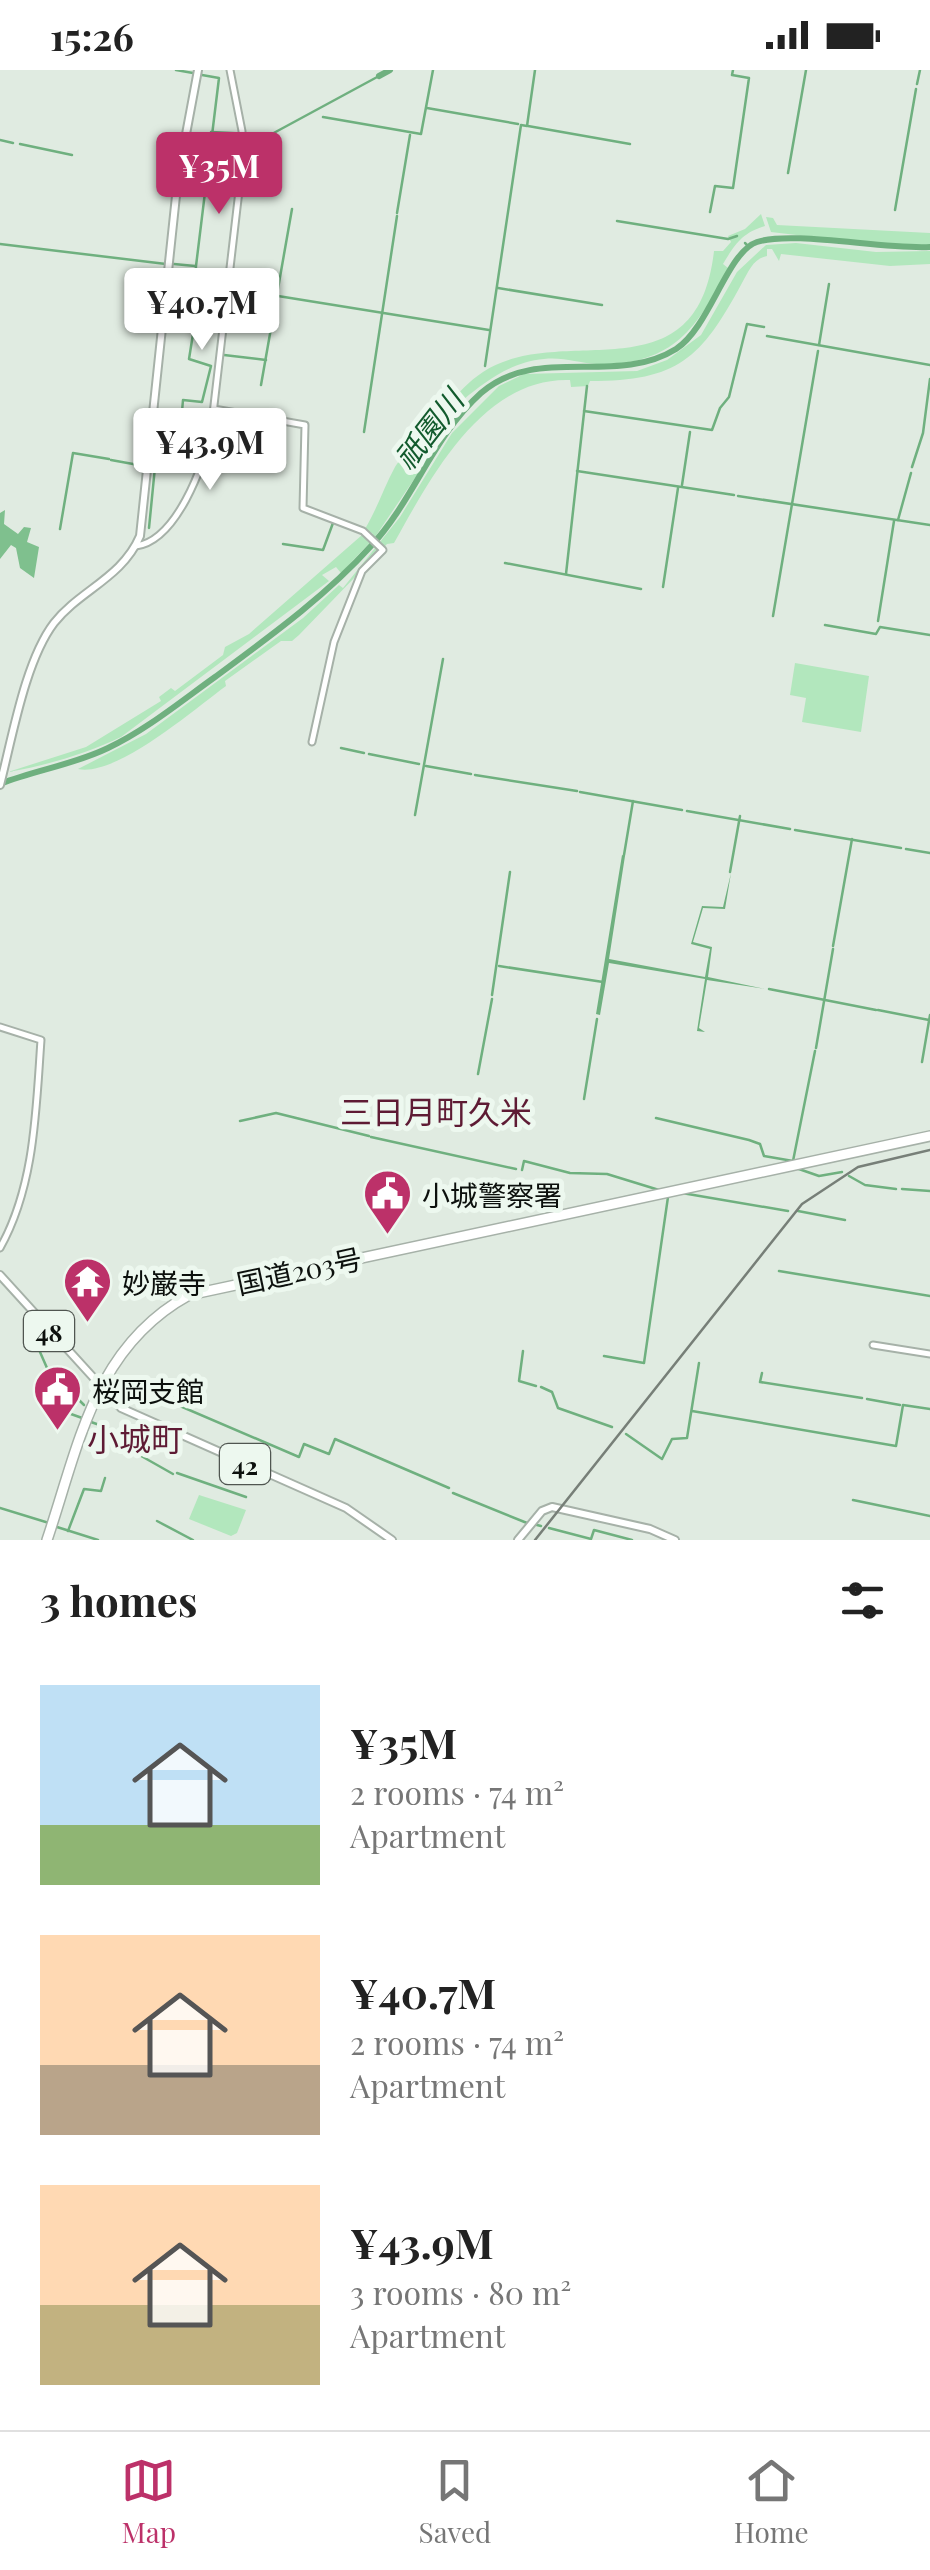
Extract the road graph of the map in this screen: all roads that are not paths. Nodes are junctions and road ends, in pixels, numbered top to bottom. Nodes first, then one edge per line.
1 (198, 70) edge
2 (230, 70) edge
3 (214, 409) junction
4 (136, 546) junction
5 (312, 742) dead end
6 (0, 785) edge
7 (0, 1027) edge
8 (930, 1136) edge
9 (0, 1248) edge
10 (0, 1275) edge
11 (874, 1345) dead end
12 (930, 1354) edge
13 (99, 1388) junction
14 (47, 1540) edge
15 (392, 1540) edge
16 (518, 1540) edge
17 (675, 1540) edge

1 - 4 main road
2 - 3 street
3 - 4 street
3 - 5 street
4 - 6 main road
7 - 9 street
8 - 13 highway, 国道203号
10 - 13 main road, 48
11 - 12 street
13 - 14 highway, 国道203号
13 - 15 main road, 42
16 - 17 main road

